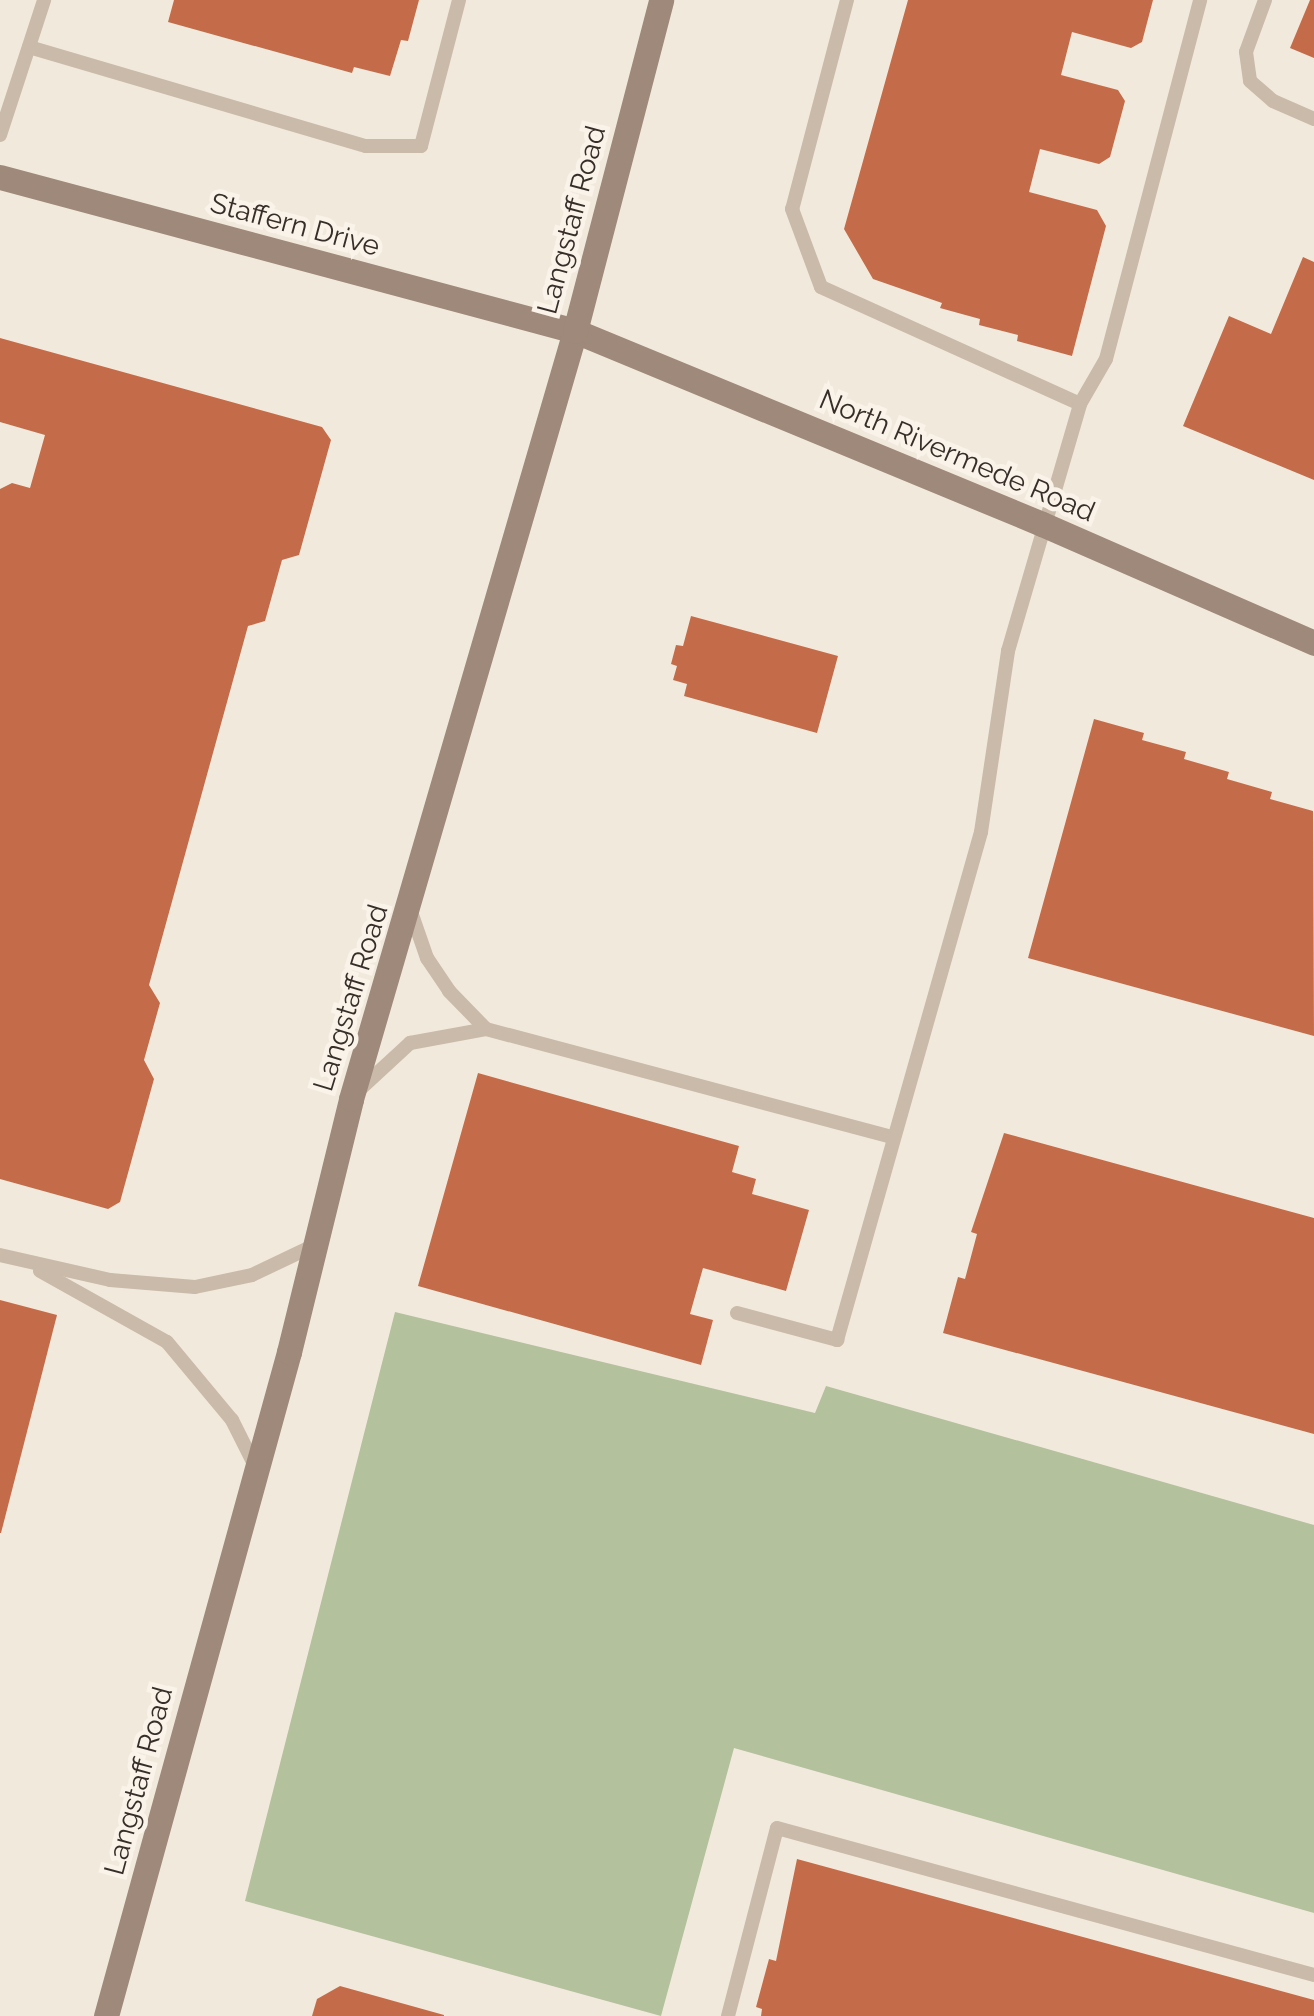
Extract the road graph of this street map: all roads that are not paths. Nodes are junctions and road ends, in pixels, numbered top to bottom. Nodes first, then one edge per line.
1 (44, 0) edge
2 (459, 0) edge
3 (660, 0) edge
4 (847, 0) edge
5 (1200, 0) edge
6 (1265, 0) edge
7 (29, 47) junction
8 (1314, 119) edge
9 (0, 135) edge
10 (0, 177) edge
11 (574, 330) junction
12 (1080, 404) junction
13 (1042, 524) junction
14 (1314, 643) edge
15 (410, 909) junction
16 (486, 1029) junction
17 (351, 1099) junction
18 (891, 1137) junction
19 (315, 1245) junction
20 (0, 1255) edge
21 (22, 1261) junction
22 (737, 1313) dead end
23 (256, 1468) junction
24 (1314, 1975) edge
25 (106, 2016) edge
26 (728, 2016) edge

1 - 7 lane
2 - 7 lane
3 - 11 main road, Langstaff Road
4 - 12 lane
5 - 12 lane
6 - 8 lane
7 - 9 lane
10 - 11 main road, Staffern Drive
11 - 13 main road, North Rivermede Road
11 - 15 main road, Langstaff Road
12 - 13 lane
13 - 14 main road, North Rivermede Road
13 - 18 lane
15 - 16 lane
15 - 17 main road, Langstaff Road
16 - 17 lane
16 - 18 lane
17 - 19 main road, Langstaff Road
18 - 22 lane
19 - 21 lane
19 - 23 main road, Langstaff Road
20 - 21 lane
21 - 23 lane
23 - 25 main road, Langstaff Road
24 - 26 lane

